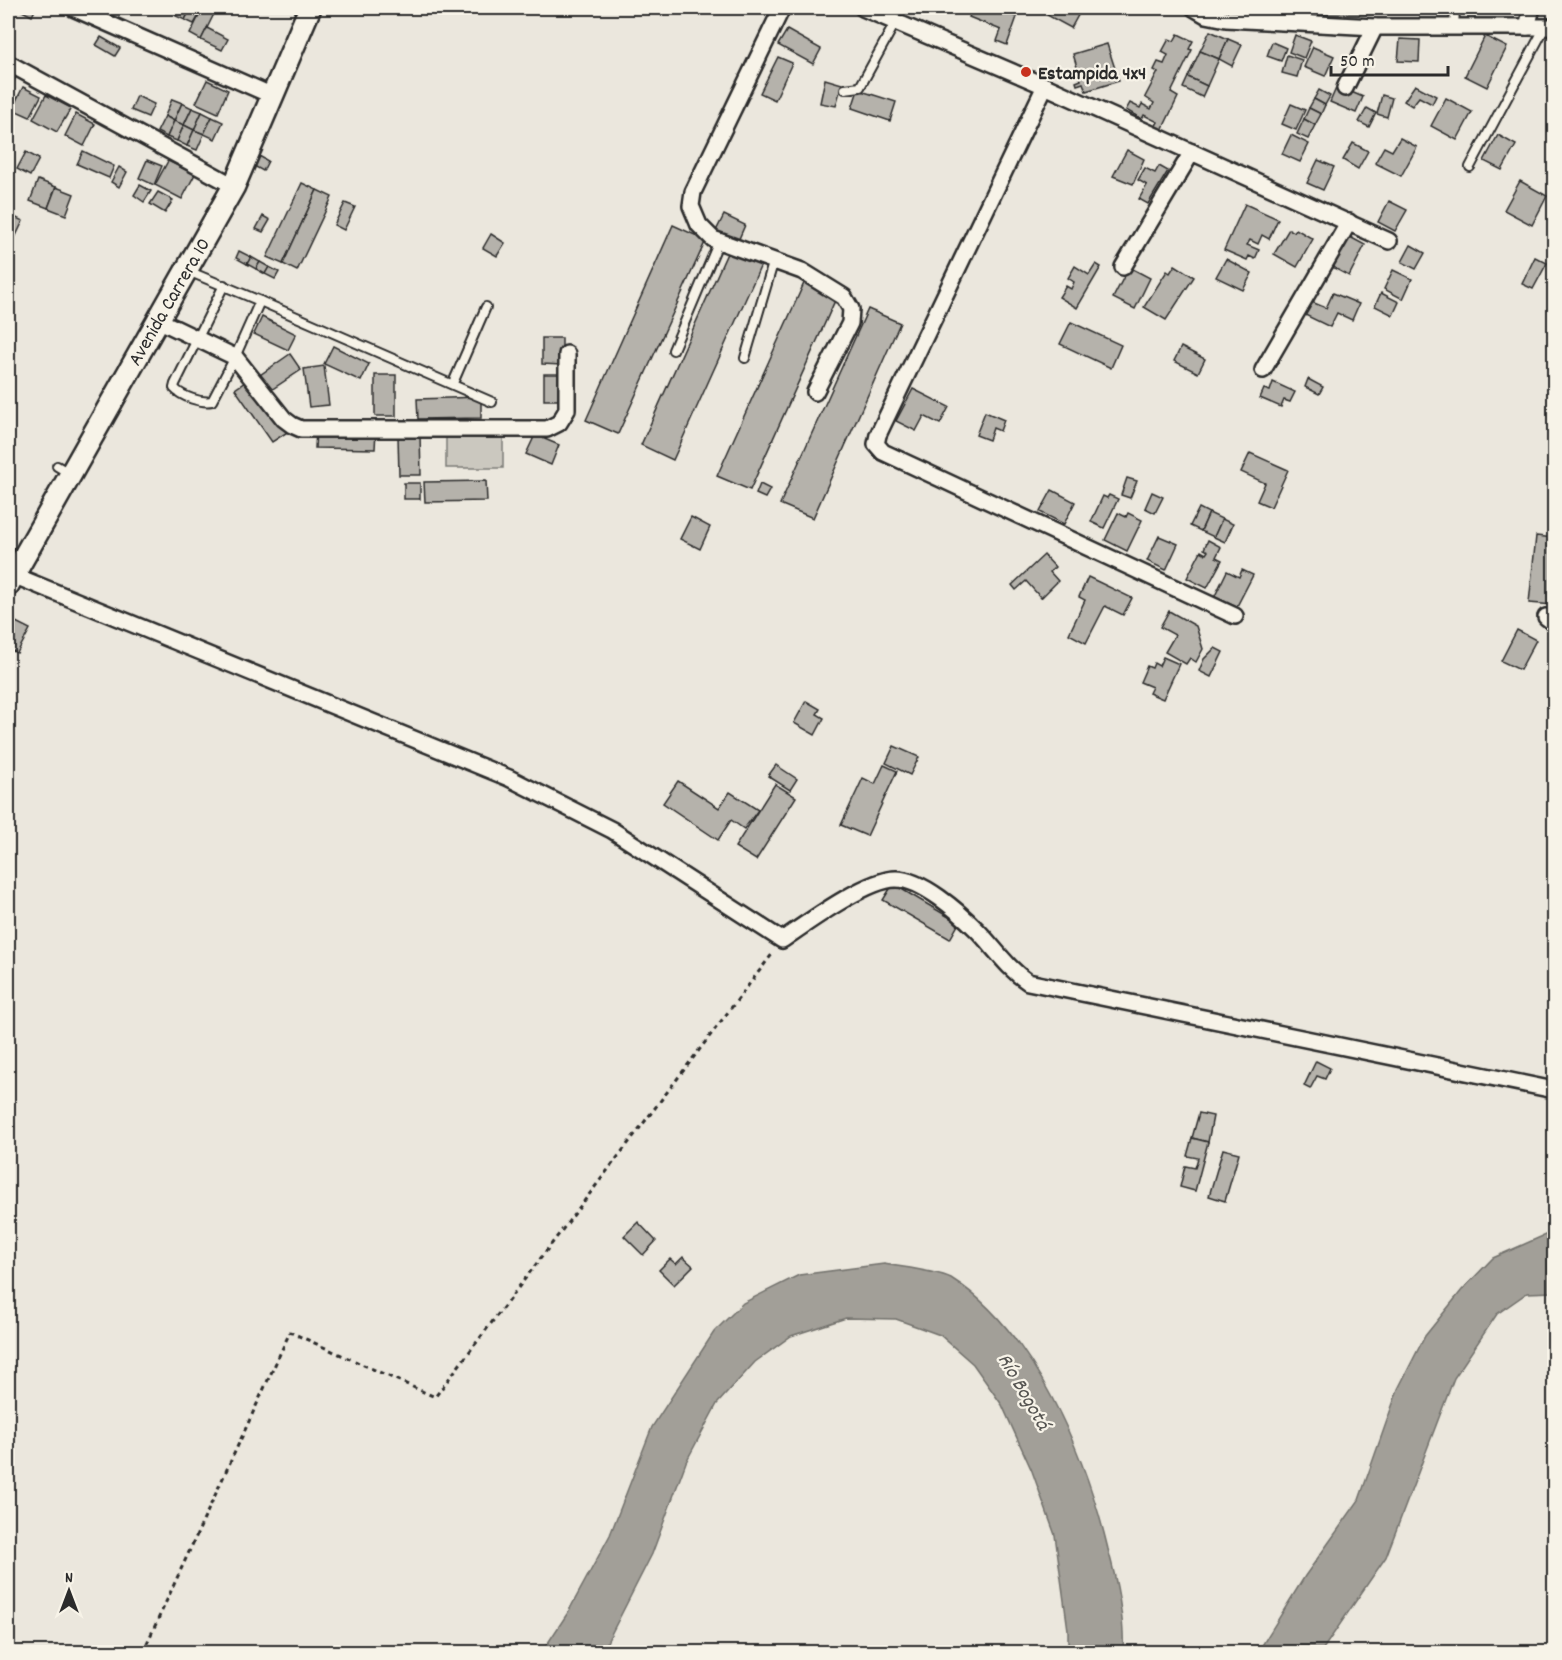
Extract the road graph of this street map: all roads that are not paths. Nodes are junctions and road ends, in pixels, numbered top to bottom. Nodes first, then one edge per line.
1 (73, 8) edge
2 (310, 8) edge
3 (782, 8) edge
4 (863, 8) edge
5 (1194, 8) edge
6 (1455, 8) edge
7 (1532, 8) edge
8 (1229, 13) edge
9 (895, 22) junction
10 (1375, 27) junction
11 (1527, 27) junction
12 (1550, 27) edge
13 (1454, 28) junction
14 (8, 63) edge
15 (1045, 86) junction
16 (1345, 88) dead end
17 (845, 89) dead end
18 (273, 96) junction
19 (1192, 152) junction
20 (1470, 167) dead end
21 (234, 186) junction
22 (1349, 222) junction
23 (1389, 241) dead end
24 (719, 242) junction
25 (774, 260) junction
26 (1123, 267) dead end
27 (186, 271) junction
28 (224, 285) junction
29 (260, 301) junction
30 (486, 306) dead end
31 (158, 320) junction
32 (197, 339) junction
33 (673, 350) dead end
34 (567, 354) dead end
35 (235, 357) junction
36 (745, 358) dead end
37 (1263, 370) dead end
38 (453, 383) junction
39 (815, 392) dead end
40 (492, 402) dead end
41 (10, 580) edge
42 (1235, 616) dead end
43 (1554, 1090) edge

1 - 18 street
2 - 18 street, Avenida Carrera 10
3 - 24 street
4 - 9 street
5 - 8 street
6 - 13 lane
7 - 11 street
8 - 10 street
9 - 15 street
9 - 17 lane
10 - 13 street
10 - 16 street
11 - 12 street
11 - 13 street
12 - 20 lane
14 - 21 street
15 - 19 street
15 - 42 street
18 - 21 street, Avenida Carrera 10
19 - 22 street
19 - 26 street
21 - 27 street, Avenida Carrera 10
22 - 23 street
22 - 37 street
24 - 25 street
24 - 33 lane
25 - 36 lane
25 - 39 street
27 - 28 lane
27 - 31 street, Avenida Carrera 10
28 - 29 lane
28 - 32 lane
29 - 35 lane
29 - 38 lane
30 - 38 lane
31 - 32 street
31 - 41 street, Avenida Carrera 10
32 - 35 street
32 - 35 lane
34 - 35 street
38 - 40 lane
41 - 43 street

